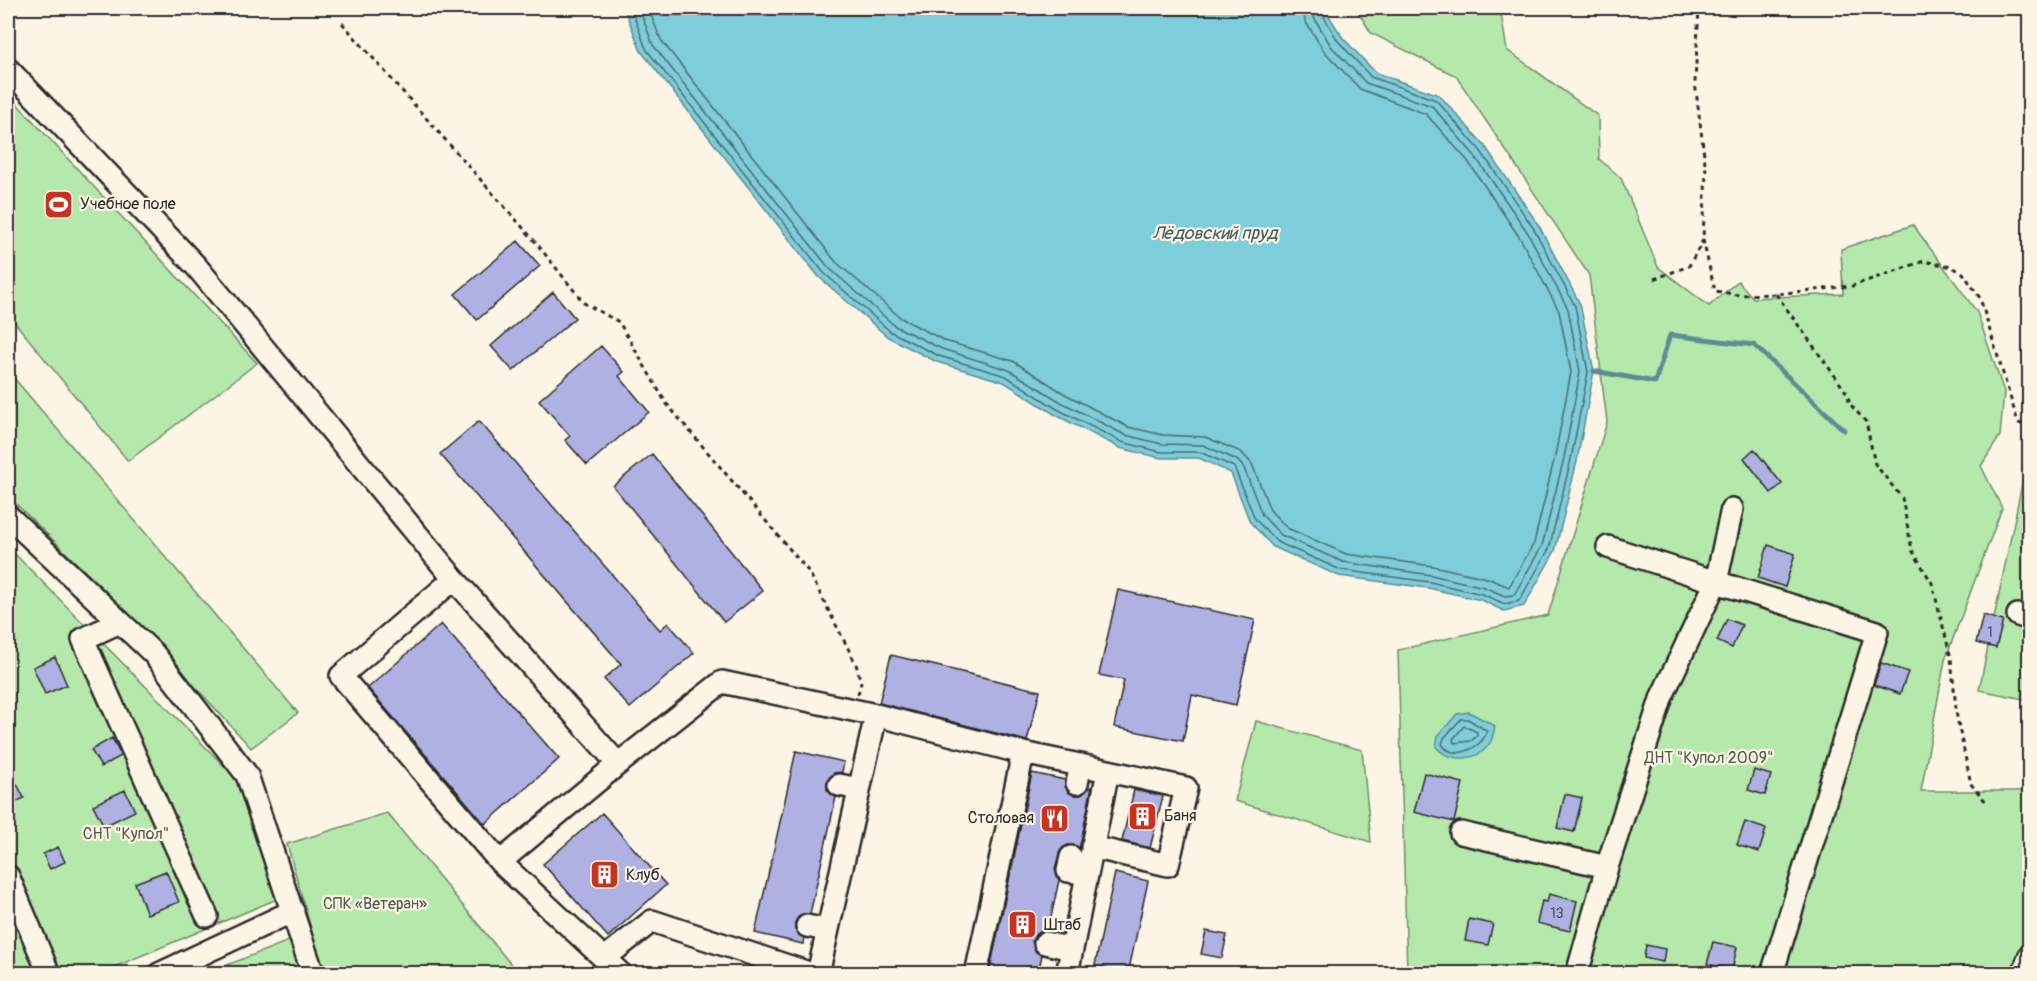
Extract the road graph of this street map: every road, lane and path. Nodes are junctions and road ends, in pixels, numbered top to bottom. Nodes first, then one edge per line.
1 (1699, 8) edge
2 (342, 23) dead end
3 (8, 69) edge
4 (1703, 240) junction
5 (1654, 279) dead end
6 (1776, 294) junction
7 (2030, 427) edge
8 (1732, 509) dead end
9 (8, 516) edge
10 (1608, 547) dead end
11 (454, 579) junction
12 (1716, 582) junction
13 (120, 622) junction
14 (852, 710) junction
15 (876, 715) junction
16 (1023, 753) junction
17 (618, 764) junction
18 (1108, 771) junction
19 (1987, 803) dead end
20 (1461, 833) dead end
21 (1092, 847) junction
22 (1071, 857) dead end
23 (500, 862) junction
24 (1607, 867) junction
25 (1087, 874) junction
26 (8, 876) edge
27 (293, 910) junction
28 (207, 916) dead end
29 (1045, 943) dead end
30 (1072, 949) junction
31 (2030, 955) edge
32 (606, 957) junction
33 (49, 974) edge
34 (159, 974) edge
35 (313, 974) edge
36 (621, 974) edge
37 (812, 974) edge
38 (818, 974) edge
39 (976, 974) edge
40 (1067, 974) edge
41 (1577, 974) edge
42 (1772, 974) edge
43 (2024, 974) edge

1 - 4 path
2 - 14 path
3 - 11 street
4 - 5 path
4 - 6 path
6 - 7 path
6 - 19 path
8 - 12 street
9 - 13 street
10 - 12 street
11 - 17 street
11 - 23 street
12 - 24 street
12 - 42 street
13 - 27 street
13 - 28 street
14 - 15 street
14 - 17 street
15 - 16 street
15 - 38 street
16 - 18 street
16 - 39 street
17 - 23 street
18 - 21 street
18 - 21 street
20 - 24 street
21 - 25 street
22 - 25 street
23 - 32 street
24 - 41 street
25 - 30 street
26 - 33 street
27 - 34 street
27 - 35 street
29 - 30 street
30 - 40 street
31 - 43 street
32 - 36 street
32 - 37 street

